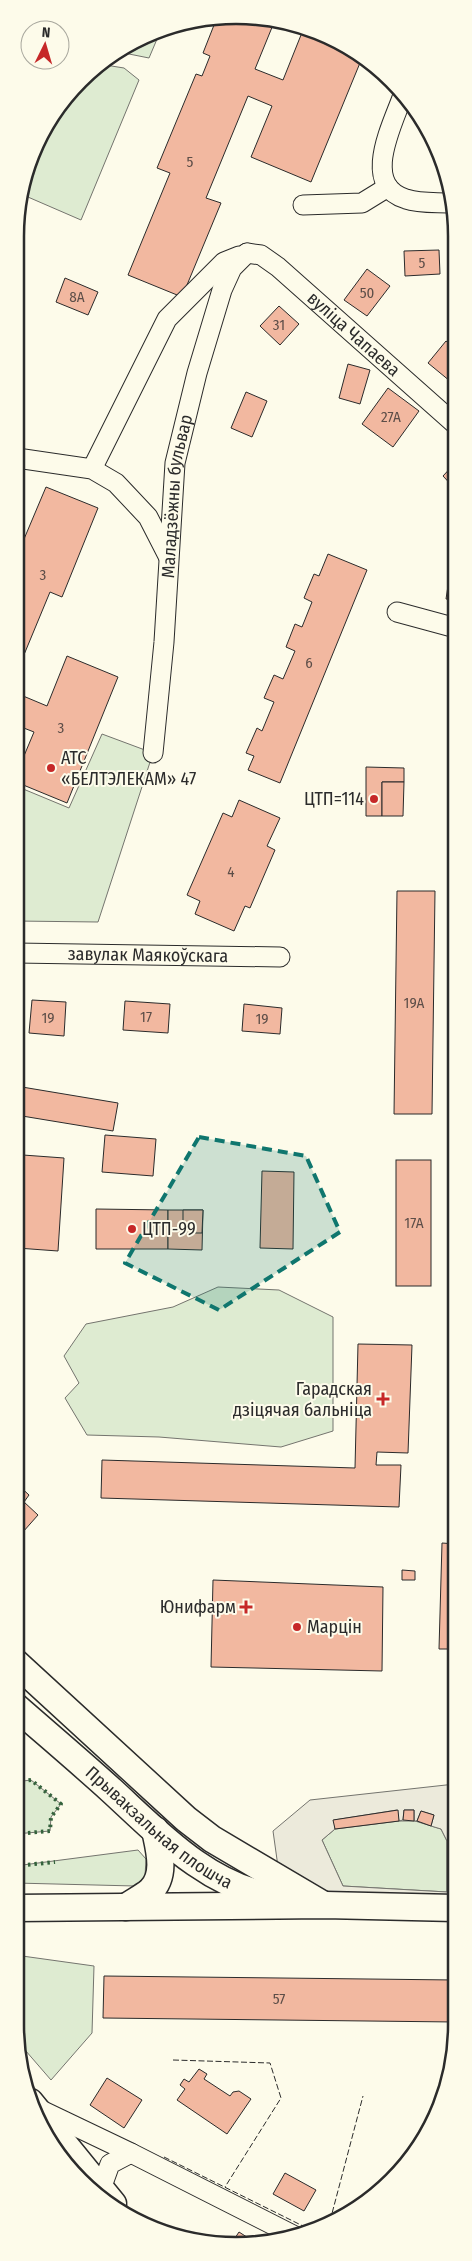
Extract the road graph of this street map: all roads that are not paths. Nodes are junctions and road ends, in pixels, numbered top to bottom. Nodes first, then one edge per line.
1 (400, 102) edge
2 (388, 188) junction
3 (445, 202) edge
4 (303, 205) dead end
5 (247, 253) junction
6 (448, 418) edge
7 (24, 462) edge
8 (92, 469) junction
9 (168, 556) junction
10 (397, 612) dead end
11 (448, 626) edge
12 (153, 753) dead end
13 (24, 953) edge
14 (280, 957) dead end
15 (24, 1670) edge
16 (24, 1714) edge
17 (155, 1830) junction
18 (325, 1905) junction
19 (126, 1907) junction
20 (24, 1908) edge
21 (448, 1908) edge
22 (41, 2109) edge
23 (49, 2124) edge
24 (131, 2153) junction
25 (101, 2189) edge
26 (107, 2193) edge
27 (285, 2231) edge

1 - 2 street
2 - 3 street
2 - 4 street
5 - 6 street, вуліца Чапаева
5 - 8 street
5 - 9 street, Маладзёжны бульвар
7 - 8 street
8 - 9 street
9 - 12 street, Маладзёжны бульвар
10 - 11 street
13 - 14 street, завулак Маякоўскага
15 - 18 main road, Прывакзальная плошча
16 - 17 main road, Прывакзальная плошча
17 - 18 main road, Прывакзальная плошча
17 - 19 main road
18 - 19 main road
18 - 21 main road
19 - 20 main road
22 - 24 street
23 - 25 main road
24 - 26 street
24 - 27 street

